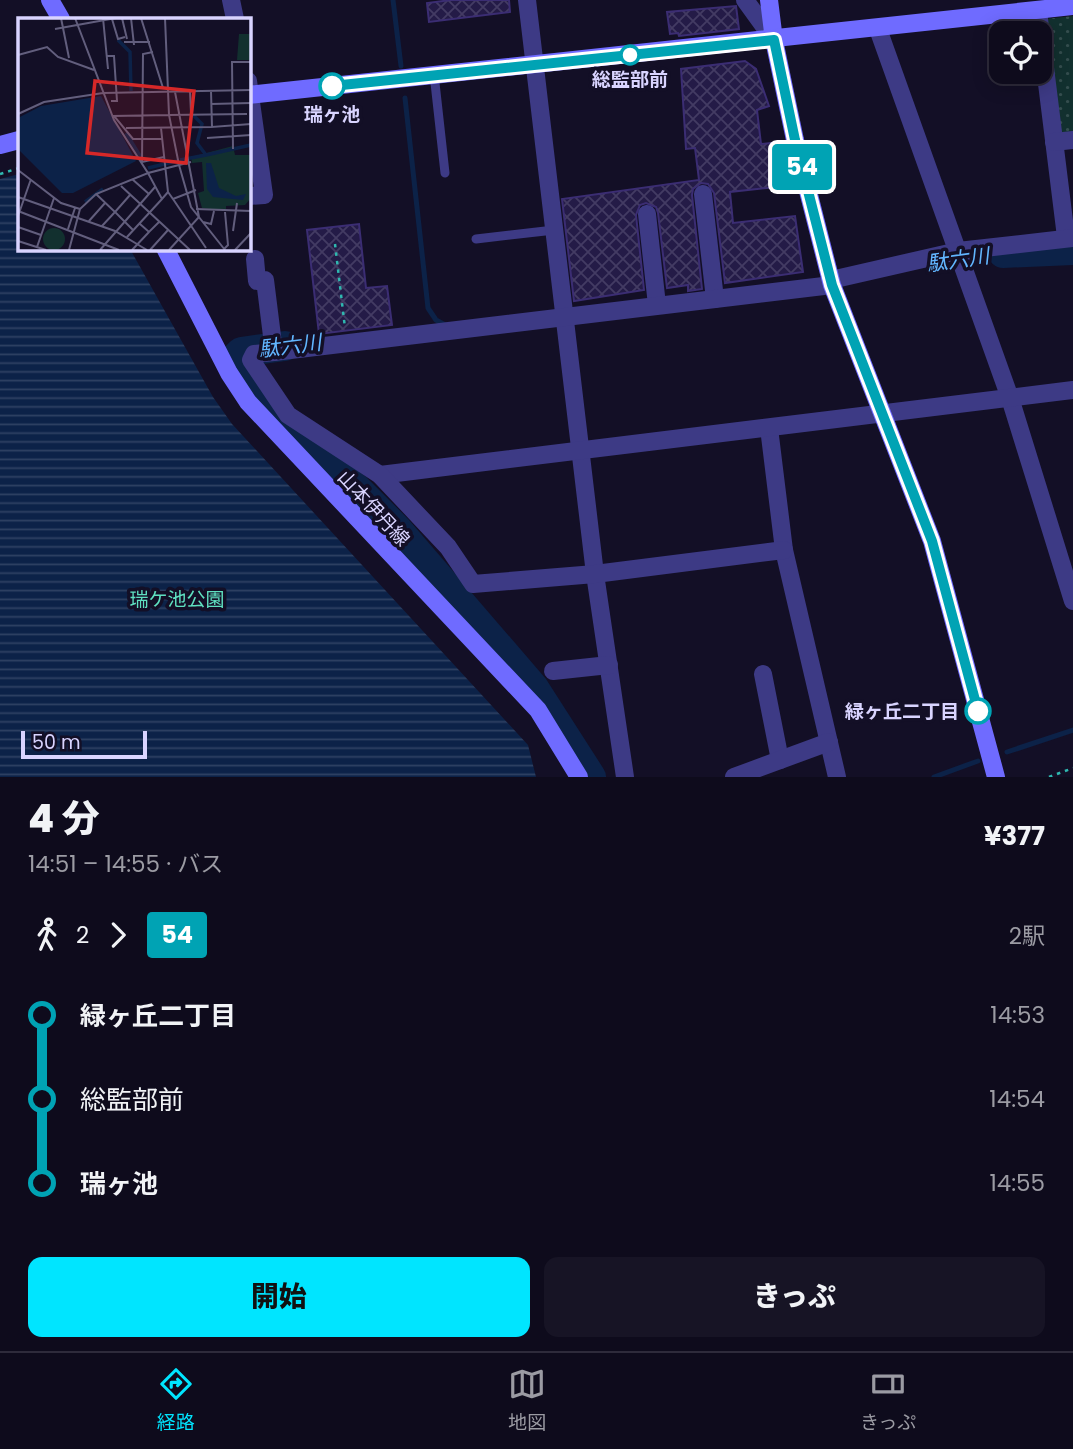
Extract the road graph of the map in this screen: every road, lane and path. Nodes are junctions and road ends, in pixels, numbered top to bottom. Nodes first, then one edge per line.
1 (50, 0) edge
2 (231, 0) edge
3 (527, 0) edge
4 (745, 0) edge
5 (769, 0) edge
6 (1073, 6) edge
7 (1038, 10) junction
8 (60, 18) edge
9 (235, 18) edge
10 (878, 29) junction
11 (774, 40) junction
12 (535, 65) junction
13 (434, 74) junction
14 (250, 90) edge
15 (250, 97) edge
16 (18, 140) edge
17 (1073, 140) edge
18 (1054, 142) junction
19 (0, 145) edge
20 (18, 168) edge
21 (445, 173) dead end
22 (0, 174) edge
23 (703, 194) dead end
24 (250, 196) edge
25 (647, 214) dead end
26 (555, 230) junction
27 (1069, 237) edge
28 (476, 239) dead end
29 (335, 244) dead end
30 (166, 250) edge
31 (958, 251) junction
32 (255, 259) dead end
33 (831, 282) junction
34 (714, 294) junction
35 (657, 305) junction
36 (565, 312) junction
37 (346, 335) dead end
38 (274, 349) junction
39 (1073, 390) edge
40 (1010, 398) junction
41 (884, 414) junction
42 (769, 428) junction
43 (582, 451) junction
44 (380, 475) junction
45 (784, 550) junction
46 (595, 574) junction
47 (1073, 601) edge
48 (609, 665) junction
49 (553, 671) dead end
50 (763, 674) dead end
51 (829, 742) junction
52 (780, 760) junction
53 (1073, 768) edge
54 (579, 777) edge
55 (625, 777) edge
56 (734, 777) edge
57 (837, 777) edge
58 (996, 777) edge
59 (1049, 777) edge

1 - 8 street
2 - 9 street
3 - 12 street
4 - 11 street
5 - 11 street
6 - 7 street
7 - 10 street
7 - 18 street
10 - 11 street
10 - 31 street
11 - 12 street
11 - 33 street
12 - 13 street
12 - 26 street
13 - 14 street
13 - 21 lane
15 - 24 street
16 - 19 street
17 - 18 street
18 - 27 street
20 - 22 path
23 - 34 street
25 - 35 street
26 - 28 lane
26 - 36 street
27 - 31 street
29 - 37 path
30 - 54 street, 山本伊丹線
31 - 33 street
31 - 40 street
32 - 38 street
33 - 34 street
33 - 41 street
34 - 35 street
35 - 36 street
36 - 38 street
36 - 43 street
38 - 44 street
39 - 40 street
40 - 41 street
40 - 47 street
41 - 42 street
41 - 58 street
42 - 43 street
42 - 45 street
43 - 44 street
43 - 46 street
44 - 46 street
45 - 46 street
45 - 51 street
46 - 48 street
48 - 49 street
48 - 55 street
50 - 52 street
51 - 52 street
51 - 57 street
52 - 56 street
53 - 59 path

